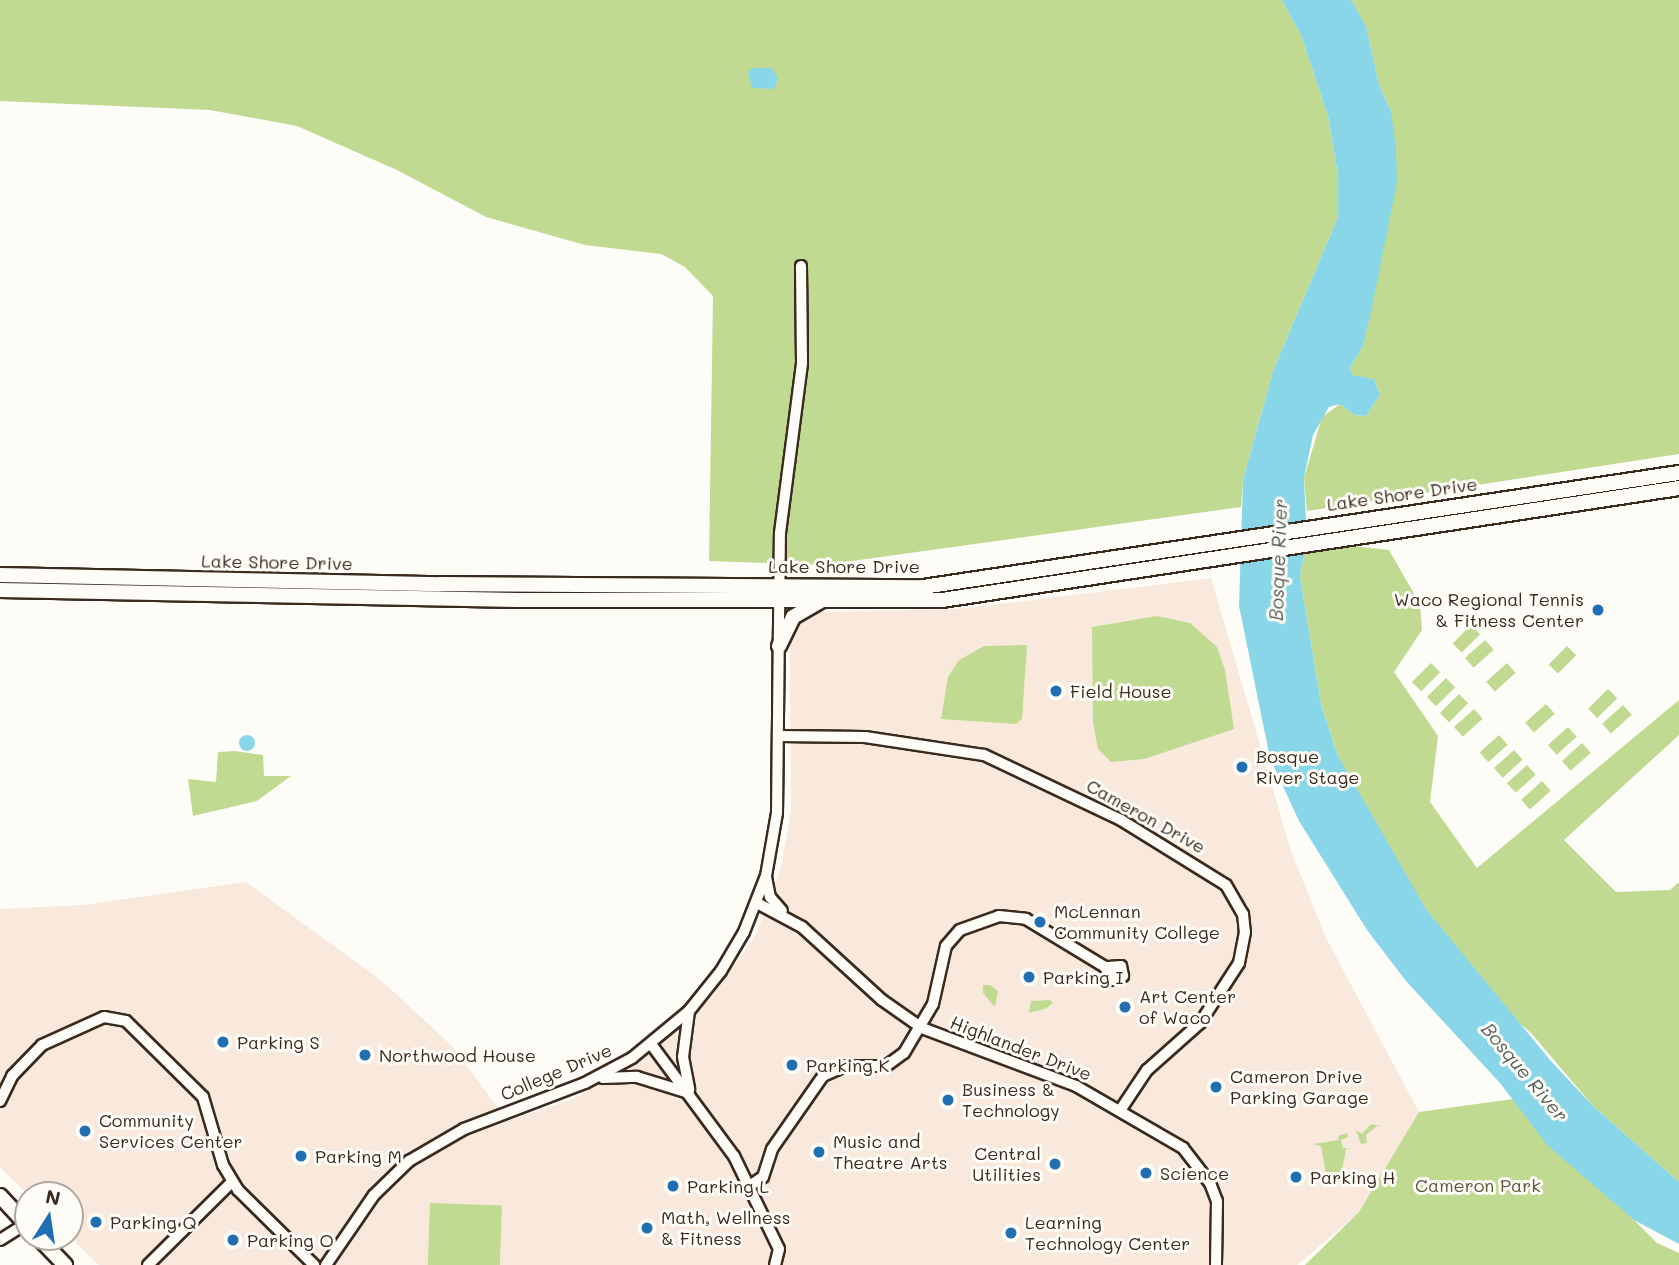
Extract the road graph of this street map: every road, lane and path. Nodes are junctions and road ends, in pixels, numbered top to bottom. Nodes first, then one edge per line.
1 (801, 266) dead end
2 (1679, 473) edge
3 (1679, 488) edge
4 (0, 575) edge
5 (0, 590) edge
6 (779, 592) junction
7 (823, 600) junction
8 (779, 646) junction
9 (779, 736) junction
10 (766, 876) junction
11 (757, 903) junction
12 (787, 916) junction
13 (1105, 967) dead end
14 (689, 1011) junction
15 (920, 1027) junction
16 (651, 1044) junction
17 (592, 1080) junction
18 (691, 1094) junction
19 (0, 1101) edge
20 (1121, 1110) junction
21 (232, 1182) junction
22 (748, 1186) junction
23 (0, 1196) edge
24 (14, 1211) edge
25 (52, 1251) edge
26 (776, 1263) edge
27 (65, 1265) edge
28 (148, 1265) edge
29 (314, 1265) edge
30 (326, 1265) edge
31 (1216, 1265) edge

1 - 6 street, College Drive
2 - 6 main road, Lake Shore Drive
3 - 7 main road, Lake Shore Drive
4 - 6 main road, Lake Shore Drive
5 - 6 main road, Lake Shore Drive
6 - 7 main road, Lake Shore Drive
6 - 8 street, College Drive
7 - 8 main road
8 - 9 street, College Drive
9 - 10 street, College Drive
9 - 20 street, Cameron Drive
10 - 11 street, College Drive
10 - 12 street, Highlander Drive
11 - 12 street, Highlander Drive
11 - 14 street, College Drive
12 - 15 street, Highlander Drive
13 - 15 street
14 - 16 street, College Drive
14 - 18 street
15 - 20 street, Highlander Drive
15 - 22 street
16 - 17 street, College Drive
16 - 18 street
17 - 18 street
17 - 30 street, College Drive
18 - 22 street
19 - 21 street
20 - 31 street, Highlander Drive
21 - 28 street
21 - 29 street
22 - 26 street
23 - 24 main road
25 - 27 main road

